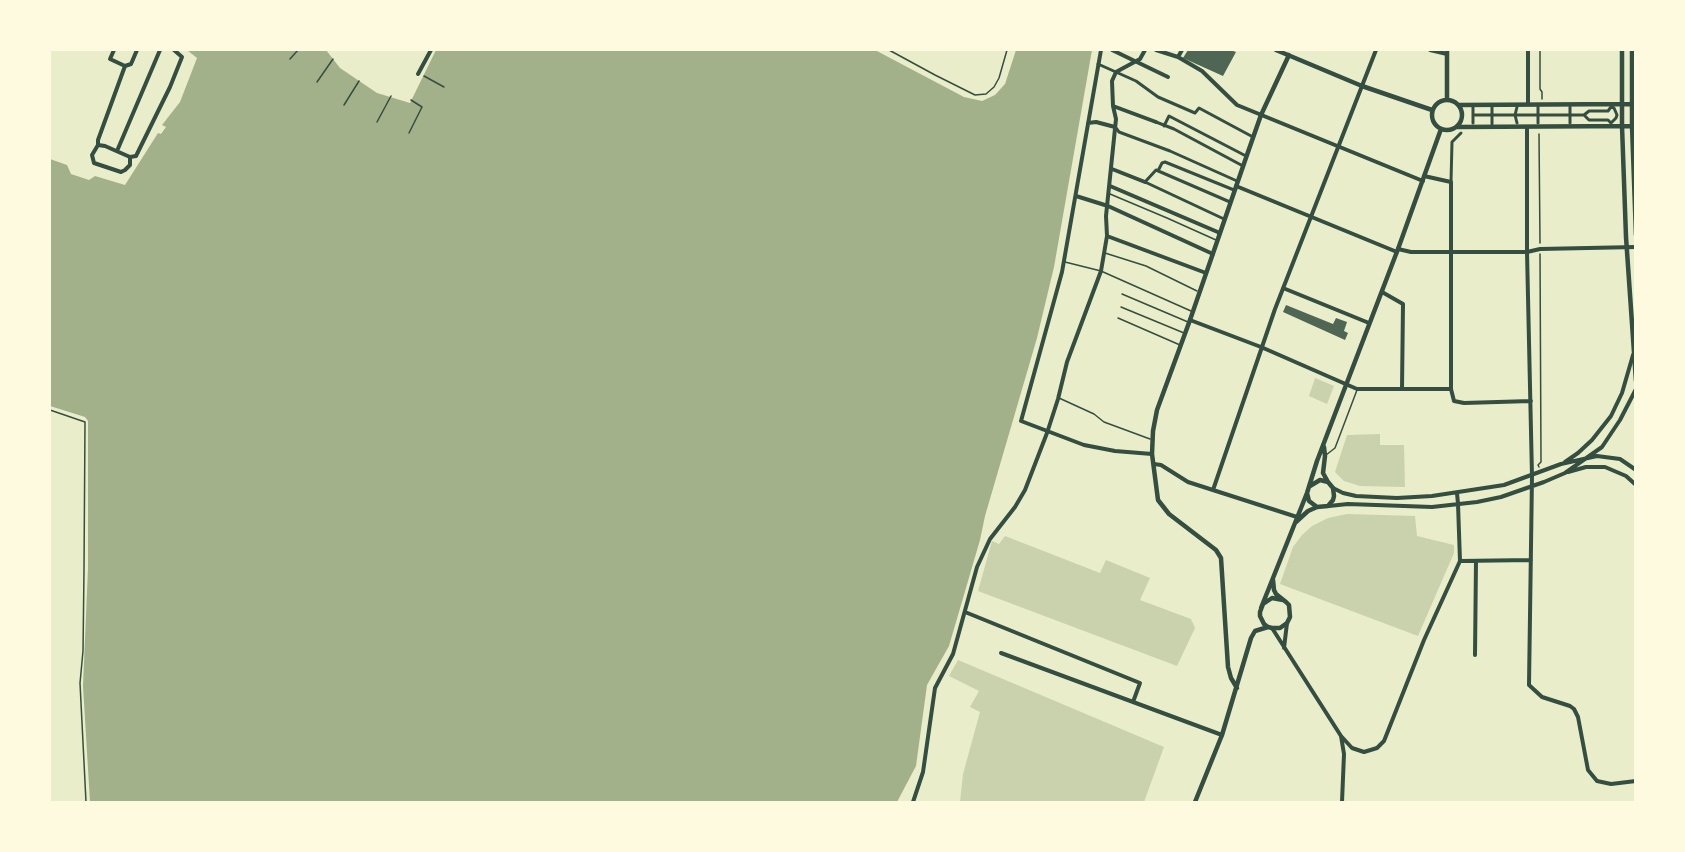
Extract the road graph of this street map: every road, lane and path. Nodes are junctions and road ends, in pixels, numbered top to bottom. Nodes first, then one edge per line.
1 (114, 50) edge
2 (137, 50) edge
3 (160, 50) edge
4 (174, 50) edge
5 (298, 50) edge
6 (431, 50) edge
7 (889, 50) edge
8 (1007, 50) edge
9 (1101, 50) edge
10 (1112, 50) edge
11 (1145, 50) edge
12 (1156, 50) edge
13 (1182, 50) edge
14 (1276, 50) edge
15 (1376, 50) edge
16 (1430, 50) edge
17 (1528, 50) edge
18 (1540, 50) edge
19 (1622, 50) edge
20 (1632, 50) edge
21 (1290, 52) edge
22 (1447, 52) edge
23 (1178, 57) junction
24 (290, 59) dead end
25 (333, 59) dead end
26 (1136, 62) junction
27 (1098, 64) junction
28 (125, 66) junction
29 (1116, 72) junction
30 (420, 74) joint
31 (1168, 77) dead end
32 (359, 81) dead end
33 (317, 82) dead end
34 (1362, 86) junction
35 (444, 87) dead end
36 (391, 96) dead end
37 (411, 100) dead end
38 (1447, 100) junction
39 (1541, 100) dead end
40 (1528, 104) junction
41 (1622, 104) junction
42 (1632, 104) junction
43 (344, 105) dead end
44 (1459, 105) junction
45 (1113, 106) junction
46 (1473, 107) dead end
47 (1492, 107) dead end
48 (1517, 107) dead end
49 (1538, 107) dead end
50 (1570, 107) dead end
51 (1432, 110) junction
52 (1473, 115) junction
53 (1492, 115) junction
54 (1515, 115) junction
55 (1538, 115) junction
56 (1570, 115) junction
57 (1584, 115) junction
58 (1262, 116) junction
59 (376, 122) dead end
60 (1156, 122) joint
61 (1088, 123) junction
62 (1473, 123) dead end
63 (1492, 123) dead end
64 (1517, 123) dead end
65 (1538, 123) dead end
66 (1570, 123) dead end
67 (1164, 126) junction
68 (1622, 126) junction
69 (1632, 126) junction
70 (1115, 127) junction
71 (1457, 127) junction
72 (1527, 127) junction
73 (1441, 129) junction
74 (1539, 130) dead end
75 (409, 133) dead end
76 (1461, 133) dead end
77 (1253, 136) junction
78 (98, 145) junction
79 (1339, 146) junction
80 (117, 151) junction
81 (1246, 156) junction
82 (130, 157) junction
83 (1243, 166) junction
84 (1112, 169) junction
85 (1158, 171) junction
86 (1424, 178) junction
87 (1145, 182) junction
88 (1451, 182) junction
89 (1110, 186) junction
90 (1236, 186) junction
91 (1109, 194) junction
92 (1076, 196) junction
93 (1230, 202) junction
94 (1108, 206) junction
95 (1311, 218) junction
96 (1224, 219) junction
97 (1220, 233) junction
98 (1635, 234) edge
99 (1107, 236) junction
100 (1217, 241) junction
101 (1635, 247) edge
102 (1627, 248) junction
103 (1540, 249) junction
104 (1397, 250) junction
105 (1451, 252) junction
106 (1527, 252) junction
107 (1104, 253) junction
108 (1213, 254) junction
109 (1064, 262) junction
110 (1101, 271) junction
111 (1206, 273) junction
112 (1283, 288) junction
113 (1199, 292) junction
114 (1382, 292) junction
115 (1122, 294) dead end
116 (1121, 307) dead end
117 (1192, 312) junction
118 (1118, 318) dead end
119 (1189, 321) junction
120 (1369, 323) junction
121 (1185, 333) junction
122 (1181, 345) junction
123 (1262, 347) junction
124 (1634, 351) junction
125 (1635, 381) edge
126 (1345, 384) junction
127 (1357, 389) junction
128 (1402, 389) junction
129 (1451, 389) junction
130 (1635, 389) edge
131 (1058, 397) junction
132 (1531, 400) junction
133 (50, 410) edge
134 (1047, 433) junction
135 (1153, 440) junction
136 (1324, 444) junction
137 (1152, 454) junction
138 (1325, 456) junction
139 (1586, 458) junction
140 (1154, 464) junction
141 (1561, 464) junction
142 (1635, 470) edge
143 (1540, 473) junction
144 (1565, 473) junction
145 (1532, 476) junction
146 (1328, 482) junction
147 (1635, 484) edge
148 (1310, 486) junction
149 (1532, 487) junction
150 (1333, 488) junction
151 (1214, 490) junction
152 (1307, 493) junction
153 (1457, 493) junction
154 (1458, 504) junction
155 (1328, 506) junction
156 (1317, 507) junction
157 (1297, 517) junction
158 (1294, 524) junction
159 (1532, 560) junction
160 (1460, 561) junction
161 (1476, 561) junction
162 (1274, 574) junction
163 (1283, 600) junction
164 (1261, 608) junction
165 (965, 612) junction
166 (1287, 623) junction
167 (1270, 627) junction
168 (1284, 649) junction
169 (1001, 653) dead end
170 (1475, 655) dead end
171 (1237, 688) junction
172 (1133, 702) junction
173 (1222, 735) junction
174 (1341, 736) junction
175 (1635, 781) edge
176 (86, 802) edge
177 (913, 802) edge
178 (1195, 802) edge
179 (1341, 802) edge

1 - 28 street
2 - 28 street
3 - 80 street
4 - 82 street
5 - 24 path
6 - 30 street
7 - 8 path
9 - 27 street
10 - 26 street
11 - 26 street
12 - 23 street
13 - 23 street
14 - 21 street
15 - 34 street
16 - 22 street
17 - 40 street
18 - 39 path
19 - 41 street
20 - 42 street
21 - 34 street
21 - 58 street
22 - 38 street
23 - 58 street
25 - 33 path
26 - 29 street
26 - 31 street
27 - 29 street
27 - 61 street
28 - 78 street
29 - 45 street
29 - 77 street
30 - 35 path
32 - 43 path
34 - 51 street
34 - 79 street
36 - 59 path
37 - 75 path
38 - 44 street
38 - 51 street
40 - 41 street
40 - 44 street
41 - 42 street
41 - 68 street
42 - 69 street
44 - 71 street
45 - 60 street
45 - 70 street
46 - 52 street
47 - 53 street
48 - 54 street
49 - 55 street
50 - 56 street
51 - 73 street
52 - 53 street
52 - 62 street
53 - 54 street
53 - 63 street
54 - 55 street
54 - 64 street
55 - 56 street
55 - 65 street
56 - 57 street
56 - 66 street
57 - 57 street
58 - 77 street
58 - 79 street
60 - 67 street
61 - 70 street
61 - 92 street
67 - 81 street
67 - 83 street
68 - 69 street
68 - 72 street
68 - 102 street
69 - 98 street
70 - 84 street
70 - 90 street
71 - 72 street
71 - 73 street
72 - 106 street
73 - 86 street
74 - 103 path
76 - 88 street
77 - 81 street
78 - 80 street
78 - 82 street
79 - 86 street
79 - 95 street
80 - 82 street
81 - 83 street
83 - 90 street
84 - 87 street
84 - 89 street
85 - 87 street
85 - 90 street
85 - 93 street
86 - 88 street
86 - 104 street
87 - 96 street
88 - 105 street
89 - 91 street
89 - 97 street
90 - 93 street
90 - 95 street
91 - 94 street
91 - 100 lane
92 - 94 street
92 - 109 street
93 - 96 street
94 - 99 street
94 - 108 street
95 - 104 street
95 - 112 street
96 - 97 street
97 - 100 street
99 - 107 street
99 - 111 street
100 - 108 street
101 - 102 street
102 - 103 street
102 - 124 street
103 - 106 street
103 - 143 path
104 - 105 street
104 - 114 street
105 - 106 street
105 - 129 street
106 - 132 street
107 - 110 street
107 - 113 lane
108 - 111 street
109 - 110 lane
109 - 134 street
110 - 117 lane
110 - 131 street
111 - 113 street
112 - 120 street
112 - 123 street
113 - 117 street
114 - 120 street
114 - 128 street
115 - 119 lane
116 - 121 lane
117 - 119 street
118 - 122 lane
119 - 121 street
119 - 123 street
120 - 126 street
121 - 122 street
122 - 135 street
123 - 126 street
123 - 151 street
124 - 125 street
124 - 141 street
126 - 127 street
126 - 136 street
127 - 128 street
127 - 138 lane
128 - 129 street
129 - 132 street
130 - 139 street
131 - 134 street
131 - 135 lane
132 - 145 street
133 - 176 path
134 - 137 street
134 - 165 street
135 - 137 street
136 - 138 street
136 - 148 street
137 - 140 street
138 - 146 street
139 - 141 street
139 - 142 street
139 - 144 street
140 - 151 street
140 - 171 street
141 - 143 street
143 - 145 street
144 - 147 street
144 - 149 street
145 - 149 street
145 - 153 street
146 - 148 street
146 - 150 street
148 - 152 street
149 - 154 street
149 - 159 street
150 - 153 street
150 - 155 street
151 - 157 street
152 - 156 street
152 - 157 street
153 - 154 street
154 - 155 street
154 - 160 street
155 - 156 street
156 - 158 street
157 - 158 street
158 - 162 street
159 - 161 street
159 - 175 street
160 - 161 street
160 - 174 street
161 - 170 street
162 - 163 street
162 - 164 street
163 - 164 street
163 - 166 street
164 - 167 street
165 - 172 street
165 - 177 street
166 - 167 street
166 - 168 street
167 - 168 street
167 - 171 street
168 - 174 street
169 - 172 street
171 - 173 street
172 - 173 street
173 - 178 street
174 - 179 street

